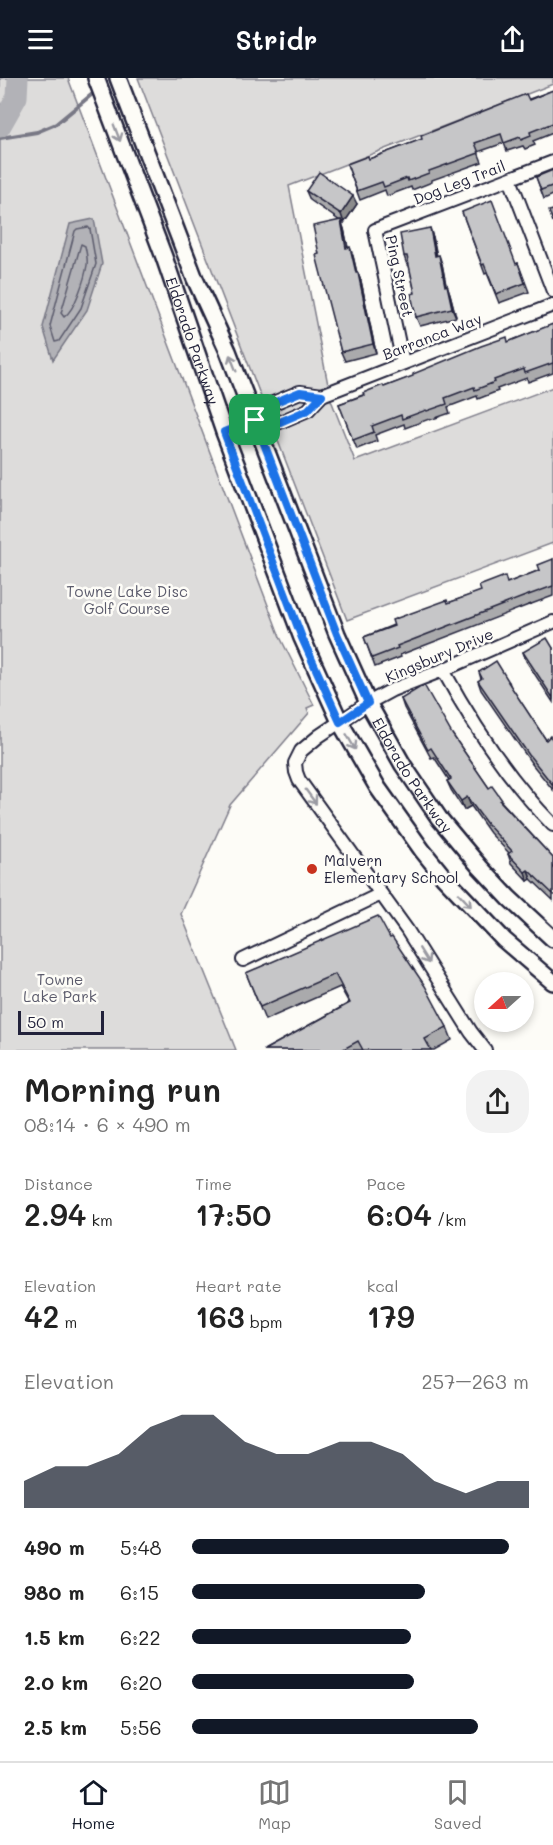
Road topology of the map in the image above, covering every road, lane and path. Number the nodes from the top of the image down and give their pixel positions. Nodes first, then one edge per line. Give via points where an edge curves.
1 (96, 78) edge
2 (118, 78) edge
3 (553, 162) edge
4 (510, 179) junction
5 (375, 230) joint
6 (553, 291) edge
7 (553, 305) edge
8 (403, 363) junction
9 (322, 395) junction
10 (255, 420) junction
11 (224, 432) junction
12 (553, 622) edge
13 (443, 670) junction
14 (368, 703) junction
15 (340, 722) junction
16 (553, 825) edge
17 (381, 894) junction
18 (553, 939) edge
19 (243, 960) dead end
20 (553, 982) edge
21 (485, 1050) edge

1 -> 11 main road, Eldorado Parkway via 164,257
10 -> 2 main road, Eldorado Parkway via 179,240
3 - 4 street, Dog Leg Trail
4 - 5 street, Dog Leg Trail
4 - 6 street
5 - 8 street, Ping Street
7 - 8 street, Barranca Way
8 - 9 street, Barranca Way
9 - 10 street, Barranca Way via 300,392 266,406
9 - 10 street, Barranca Way via 308,410 273,425
10 - 11 street, Barranca Way
10 - 14 main road, Eldorado Parkway via 337,634
11 - 15 main road, Eldorado Parkway via 302,638
12 - 13 street, Kingsbury Drive
13 - 14 street, Kingsbury Drive
13 - 16 street via 495,757
14 - 15 street, Kingsbury Drive
14 - 18 main road, Eldorado Parkway via 402,765 439,818 509,898
15 -> 17 street, Kingsbury Drive via 301,751 295,763 296,772
15 -> 20 main road, Eldorado Parkway via 378,788 443,876 504,940
17 - 19 street
17 -> 21 street, Kingsbury Drive

